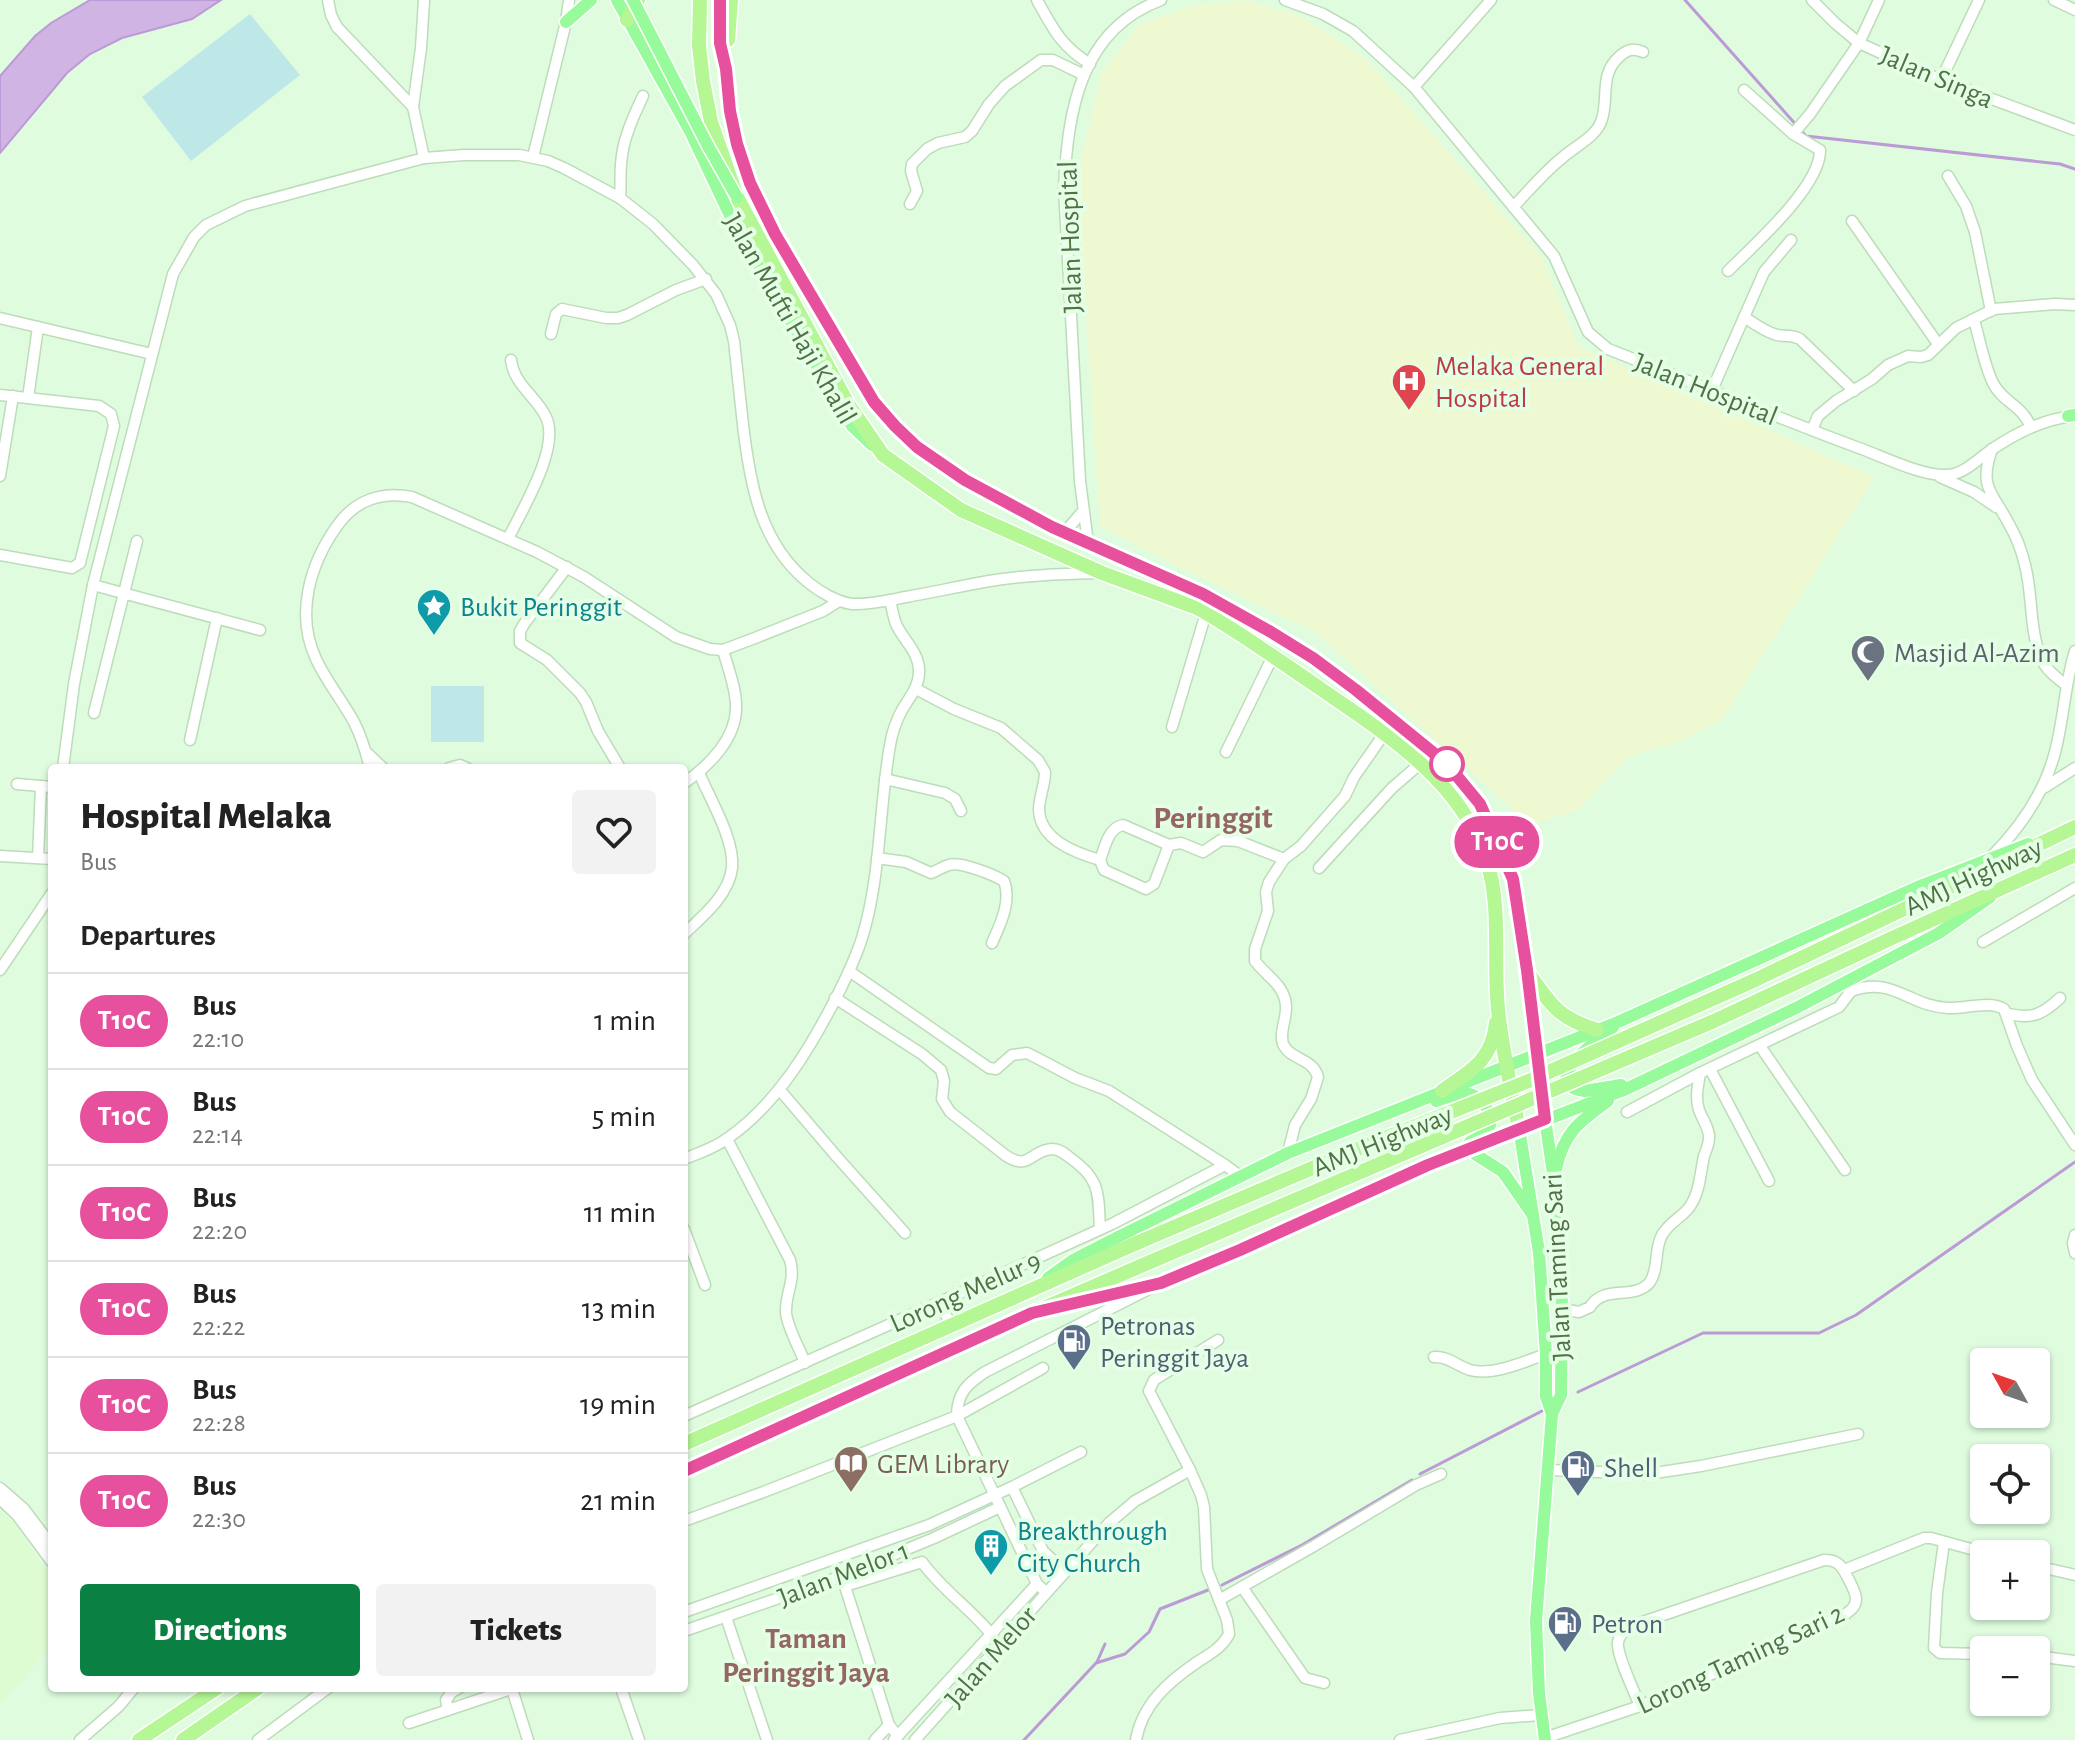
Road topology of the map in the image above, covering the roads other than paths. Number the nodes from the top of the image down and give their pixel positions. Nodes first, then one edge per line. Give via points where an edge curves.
1 (328, 0) edge
2 (424, 0) edge
3 (569, 0) edge
4 (577, 0) edge
5 (591, 0) edge
6 (609, 0) edge
7 (636, 0) edge
8 (703, 0) edge
9 (720, 0) edge
10 (731, 0) edge
11 (1037, 0) edge
12 (1161, 0) edge
13 (1285, 0) edge
14 (1491, 0) edge
15 (1812, 0) edge
16 (1879, 0) edge
17 (1979, 0) edge
18 (2054, 0) edge
19 (1306, 3) edge
20 (622, 9) edge
21 (2075, 10) edge
22 (566, 22) junction
23 (720, 43) junction
24 (1859, 43) junction
25 (1643, 52) dead end
26 (726, 69) junction
27 (1087, 70) junction
28 (1941, 80) junction
29 (1414, 87) junction
30 (1744, 90) dead end
31 (643, 96) dead end
32 (413, 107) junction
33 (2075, 130) edge
34 (1794, 133) junction
35 (533, 157) junction
36 (424, 158) junction
37 (1948, 176) dead end
38 (737, 197) junction
39 (620, 198) junction
40 (910, 204) dead end
41 (1513, 207) junction
42 (1852, 221) dead end
43 (1791, 240) dead end
44 (1728, 271) dead end
45 (706, 279) junction
46 (2075, 305) edge
47 (1991, 311) junction
48 (1744, 317) junction
49 (0, 318) edge
50 (1974, 320) junction
51 (38, 327) junction
52 (551, 334) dead end
53 (1938, 344) junction
54 (152, 354) junction
55 (511, 360) dead end
56 (1712, 390) junction
57 (1854, 391) junction
58 (0, 395) edge
59 (13, 396) junction
60 (28, 398) junction
61 (2073, 415) edge
62 (2031, 427) junction
63 (1812, 430) junction
64 (1992, 449) junction
65 (883, 455) junction
66 (1920, 471) junction
67 (0, 476) edge
68 (1998, 508) junction
69 (1083, 511) junction
70 (1065, 532) junction
71 (508, 539) junction
72 (137, 541) dead end
73 (1088, 543) junction
74 (0, 555) edge
75 (567, 567) junction
76 (1102, 573) junction
77 (93, 585) junction
78 (123, 593) junction
79 (890, 600) junction
80 (839, 601) junction
81 (1206, 613) junction
82 (217, 618) junction
83 (260, 630) dead end
84 (723, 650) junction
85 (2075, 651) edge
86 (1273, 656) junction
87 (2075, 676) edge
88 (2066, 685) junction
89 (916, 689) junction
90 (94, 713) dead end
91 (1172, 727) dead end
92 (1384, 734) junction
93 (190, 740) dead end
94 (366, 752) junction
95 (1226, 752) dead end
96 (1421, 763) junction
97 (64, 764) edge
98 (369, 764) edge
99 (379, 764) edge
100 (618, 764) edge
101 (2075, 768) edge
102 (699, 773) junction
103 (885, 779) junction
104 (688, 780) edge
105 (17, 784) dead end
106 (46, 786) edge
107 (2041, 790) junction
108 (961, 811) dead end
109 (2075, 827) edge
110 (2060, 834) junction
111 (1169, 845) junction
112 (2075, 855) edge
113 (0, 856) edge
114 (1991, 857) junction
115 (38, 858) junction
116 (877, 858) junction
117 (48, 859) edge
118 (1284, 859) junction
119 (1100, 860) junction
120 (1319, 868) dead end
121 (2002, 887) junction
122 (2075, 888) edge
123 (48, 899) edge
124 (688, 930) edge
125 (1983, 942) dead end
126 (992, 943) dead end
127 (0, 970) edge
128 (1527, 970) junction
129 (849, 971) junction
130 (1849, 986) junction
131 (835, 998) junction
132 (2060, 998) dead end
133 (1498, 1008) junction
134 (2008, 1014) junction
135 (1618, 1022) junction
136 (1597, 1030) junction
137 (1760, 1046) junction
138 (1536, 1053) junction
139 (1506, 1065) junction
140 (1705, 1071) junction
141 (1644, 1081) junction
142 (779, 1089) junction
143 (1624, 1090) junction
144 (1442, 1091) junction
145 (1627, 1112) dead end
146 (1379, 1117) junction
147 (1545, 1119) junction
148 (2070, 1127) edge
149 (1519, 1129) junction
150 (727, 1139) junction
151 (2075, 1145) edge
152 (1467, 1149) junction
153 (1288, 1153) junction
154 (688, 1157) edge
155 (1225, 1165) junction
156 (1428, 1165) junction
157 (1845, 1170) dead end
158 (1240, 1176) junction
159 (1554, 1180) junction
160 (1769, 1181) dead end
161 (1535, 1220) junction
162 (1112, 1224) junction
163 (1100, 1229) junction
164 (905, 1233) dead end
165 (2075, 1235) edge
166 (1116, 1238) junction
167 (688, 1240) edge
168 (2075, 1253) edge
169 (1161, 1283) junction
170 (705, 1285) dead end
171 (1035, 1287) junction
172 (940, 1302) junction
173 (1562, 1309) junction
174 (1032, 1313) junction
175 (950, 1324) junction
176 (1218, 1340) dead end
177 (1546, 1354) junction
178 (1434, 1357) dead end
179 (805, 1363) junction
180 (1043, 1368) dead end
181 (688, 1414) edge
182 (1552, 1414) junction
183 (957, 1416) junction
184 (1858, 1434) dead end
185 (688, 1442) edge
186 (1081, 1452) dead end
187 (688, 1469) edge
188 (1190, 1470) junction
189 (1549, 1470) junction
190 (1441, 1474) dead end
191 (1012, 1487) junction
192 (0, 1488) edge
193 (994, 1495) junction
194 (0, 1499) edge
195 (1000, 1507) junction
196 (688, 1520) edge
197 (48, 1541) edge
198 (1944, 1542) junction
199 (1970, 1549) edge
200 (48, 1557) edge
201 (2050, 1569) edge
202 (1844, 1570) junction
203 (1064, 1571) junction
204 (795, 1574) junction
205 (2075, 1575) edge
206 (844, 1581) junction
207 (1242, 1587) junction
208 (1042, 1588) junction
209 (801, 1589) junction
210 (1219, 1600) junction
211 (688, 1611) edge
212 (726, 1617) junction
213 (688, 1630) edge
214 (991, 1634) junction
215 (1970, 1654) edge
216 (2050, 1658) edge
217 (2075, 1661) edge
218 (1324, 1683) dead end
219 (131, 1692) edge
220 (211, 1692) edge
221 (252, 1692) edge
222 (323, 1692) edge
223 (452, 1692) edge
224 (501, 1692) edge
225 (514, 1692) edge
226 (622, 1692) edge
227 (938, 1692) junction
228 (949, 1702) junction
229 (1640, 1706) junction
230 (448, 1710) junction
231 (1541, 1715) junction
232 (409, 1723) dead end
233 (889, 1725) junction
234 (1565, 1736) edge
235 (896, 1738) edge
236 (1545, 1739) edge
237 (80, 1740) edge
238 (139, 1740) edge
239 (183, 1740) edge
240 (258, 1740) edge
241 (528, 1740) edge
242 (639, 1740) edge
243 (767, 1740) edge
244 (875, 1740) edge
245 (915, 1740) edge
246 (1136, 1740) edge
247 (1400, 1740) edge

1 - 32 street via 337,27
2 - 32 street
3 - 22 street
4 - 22 street
5 - 22 main road
6 - 20 main road
7 - 20 highway
7 - 38 main road, bridge
8 - 23 highway
8 - 38 highway, bridge via 703,81
9 - 23 highway
10 - 26 highway
11 - 27 street via 1064,45
12 - 27 street, Jalan Hospital via 1122,21
13 - 19 street, Jalan Hospital
14 - 29 street
15 - 24 street, Jalan Singa
16 - 24 street
17 - 28 street
18 - 21 street
19 - 29 street, Jalan Hospital via 1353,31
20 - 65 main road, Jalan Mufti Haji Khalil via 735,226 824,381 852,426
22 - 35 street
23 - 26 highway
24 - 28 street, Jalan Singa
24 - 34 street
25 - 41 street via 1630,49 1613,64 1602,121
26 - 70 highway, Jalan Mufti Haji Khalil via 730,111 750,183 874,402 917,447 965,480
27 - 40 street via 1041,60 1005,86 965,137 938,143 912,164 917,191
27 - 69 street, Jalan Hospital via 1072,111 1064,187
28 - 33 street, Jalan Singa
29 - 41 street, Jalan Hospital
30 - 34 street
31 - 39 street via 625,140
32 - 36 street
34 - 44 street via 1820,150 1810,181
35 - 36 street via 507,153
35 - 39 street
36 - 54 street via 245,206 206,225 173,274
37 - 47 street via 1975,232
38 - 65 highway via 848,404
39 - 45 street
41 - 56 street, Jalan Hospital via 1554,256 1582,321 1598,342
42 - 53 street
43 - 48 street via 1764,272
45 - 52 street via 618,318 562,309
45 - 80 street via 734,341 748,460 765,527 792,568
46 - 47 street
47 - 50 street
48 - 56 street
48 - 57 street via 1772,334 1800,339
49 - 51 street
50 - 53 street
50 - 62 street via 1993,384
51 - 54 street
51 - 60 street
53 - 57 street via 1928,355 1888,365
54 - 77 street
55 - 71 street via 516,379 547,419 549,435 539,474
56 - 63 street, Jalan Hospital
57 - 63 street via 1818,416
58 - 59 street
59 - 60 street
59 - 67 street
60 - 74 street via 99,406 111,414 114,426 80,563 72,568
61 - 62 street, Jalan Hospital
62 - 64 street, Jalan Hospital
63 - 66 street, Jalan Hospital
64 - 66 street, Jalan Hospital via 1954,474
64 - 68 street via 1987,483
65 - 76 highway, Jalan Mufti Haji Khalil via 961,510
66 - 68 street via 1955,483
68 - 88 street via 2025,566 2042,661
69 - 70 street
69 - 73 street, Jalan Hospital
70 - 73 highway, Jalan Mufti Haji Khalil
71 - 75 street
71 - 94 street via 395,494 360,503 326,541 307,595 308,638
72 - 78 street
73 - 128 highway, Jalan Mufti Haji Khalil via 1203,594 1313,658 1447,764 1480,804 1513,879
75 - 84 street via 676,637
75 - 100 street via 524,624 520,643 547,660 580,693
76 - 79 street via 994,580
76 - 81 highway, Jalan Mufti Haji Khalil
77 - 78 street
77 - 97 street
78 - 82 street
78 - 90 street
79 - 80 street
79 - 89 street via 897,627 919,663
80 - 84 street
81 - 86 highway, Jalan Mufti Haji Khalil
81 - 91 street
82 - 83 street
82 - 93 street
84 - 102 street via 736,710 726,740
85 - 88 street
86 - 92 highway, Jalan Mufti Haji Khalil
86 - 95 street
87 - 88 street
88 - 107 street via 2056,750
89 - 103 street via 892,733
89 - 119 street via 1001,728 1038,760 1045,772 1039,815 1046,830 1067,847
92 - 96 highway, Jalan Mufti Haji Khalil
92 - 118 street via 1345,796
94 - 98 street
94 - 99 street
96 - 120 street
96 - 133 highway, Jalan Mufti Haji Khalil via 1448,791 1486,858 1496,929
101 - 107 street
102 - 104 street
102 - 124 street via 722,822 732,869 719,897
103 - 108 street via 945,793
103 - 116 street
105 - 106 street
106 - 115 street
107 - 114 street via 2030,812
109 - 110 highway, AMJ Highway
110 - 114 main road
110 - 171 highway, AMJ Highway, bridge via 1531,1080
111 - 118 street via 1181,843 1203,852 1221,840 1238,841
111 - 119 street via 1117,826
111 - 119 street via 1154,884 1146,889 1104,870
112 - 121 highway, AMJ Highway
113 - 115 street
114 - 135 main road
115 - 117 street
116 - 126 street via 931,873 960,864 1004,881 1004,912
116 - 129 street via 863,937
118 - 153 street via 1266,892 1268,911 1255,961 1282,990 1285,1048 1314,1067 1318,1077
121 - 130 main road via 1939,933
121 - 174 highway, AMJ Highway, bridge via 1714,1021
122 - 125 street
123 - 127 street
128 - 136 highway via 1553,1007
128 - 138 highway, Jalan Mufti Haji Khalil
129 - 131 street
129 - 155 street via 989,1068 1027,1053 1109,1091
130 - 134 street via 1893,989 1914,1001 1947,1008 1993,1005
130 - 137 street via 1839,1007
130 - 141 main road
131 - 142 street
131 - 163 street via 941,1070 942,1099 950,1112 1013,1161 1058,1150 1086,1170 1098,1193
132 - 134 street via 2031,1017
133 - 139 highway, Jalan Mufti Haji Khalil
133 - 144 highway via 1486,1056
134 - 148 street via 2032,1080
135 - 136 main road
135 - 141 main road via 1571,1065 1566,1081 1585,1091
136 - 138 main road
137 - 140 street
137 - 157 street
138 - 139 main road
138 - 147 highway, Jalan Mufti Haji Khalil
139 - 144 main road
139 - 149 highway, Jalan Mufti Haji Khalil
140 - 145 street
140 - 160 street
140 - 173 street via 1697,1099 1710,1136 1699,1183 1691,1204 1662,1234 1650,1282 1636,1291 1599,1297 1579,1312
141 - 143 main road
142 - 150 street
142 - 164 street
143 - 147 main road
143 - 159 main road via 1572,1131 1562,1144
144 - 146 main road
146 - 153 main road
146 - 156 main road via 1459,1095 1477,1098 1490,1115 1490,1125
147 - 149 main road
147 - 159 main road, Jalan Taming Sari
148 - 151 street
149 - 152 main road
149 - 161 main road, Jalan Taming Sari
150 - 154 street
150 - 179 street via 790,1260 786,1313
152 - 156 main road
152 - 161 main road via 1503,1172
153 - 158 main road
155 - 158 street
155 - 162 street, Lorong Melur 9
156 - 169 main road
158 - 166 main road
159 - 173 main road, Jalan Taming Sari
161 - 177 main road, Jalan Taming Sari
162 - 163 street, Lorong Melur 9
162 - 166 street
163 - 172 street, Lorong Melur 9
165 - 168 street
166 - 171 main road
167 - 170 street
169 - 174 main road
169 - 183 street via 985,1372 963,1391
171 - 175 highway, AMJ Highway
172 - 175 street
172 - 179 street, Lorong Melur 9
173 - 182 main road, Jalan Taming Sari via 1561,1395
174 - 187 highway, AMJ Highway
175 - 185 highway, AMJ Highway
176 - 188 street via 1154,1380 1149,1391
177 - 178 street via 1478,1372
177 - 182 main road, Jalan Taming Sari via 1546,1396
179 - 181 street, Lorong Melur 9
180 - 183 street
182 - 189 main road, Jalan Taming Sari
183 - 193 street
183 - 196 street
184 - 189 street via 1648,1474
186 - 191 street
188 - 203 street, Jalan Melor via 1121,1512
188 - 210 street via 1204,1507 1207,1569
189 - 231 main road, Jalan Taming Sari via 1536,1621
190 - 207 street
191 - 193 street
191 - 203 street via 1043,1551
192 - 197 street
193 - 195 street
193 - 204 street
194 - 200 street
195 - 206 street, Jalan Melor 1
195 - 208 street
198 - 199 street
198 - 202 street via 1924,1538
198 - 215 street via 1934,1648 1940,1653
201 - 205 street
202 - 229 street, Lorong Taming Sari 2 via 1856,1600 1844,1615
202 - 229 street via 1824,1560 1631,1626 1618,1642 1619,1652
203 - 208 street, Jalan Melor
204 - 209 street
204 - 211 street
206 - 209 street, Jalan Melor 1
206 - 214 street via 922,1562
206 - 233 street
207 - 210 street
207 - 218 street via 1305,1678
208 - 214 street, Jalan Melor
208 - 228 street, Jalan Melor
209 - 212 street, Jalan Melor 1
210 - 246 street via 1229,1627 1225,1642 1159,1694 1138,1726
212 - 213 street, Jalan Melor 1
212 - 243 street
214 - 227 street, Jalan Melor
216 - 217 street
219 - 237 street
220 - 238 highway
221 - 239 highway
222 - 240 street
223 - 230 street via 446,1700
224 - 230 street
225 - 241 street
226 - 242 street
227 - 228 street
227 - 235 street, Jalan Melor
228 - 245 street, Jalan Melor
229 - 234 street, Lorong Taming Sari 2
230 - 232 street
231 - 236 main road, Jalan Taming Sari
231 - 247 street via 1500,1718
233 - 235 street
233 - 244 street
234 - 236 street, Lorong Taming Sari 2

